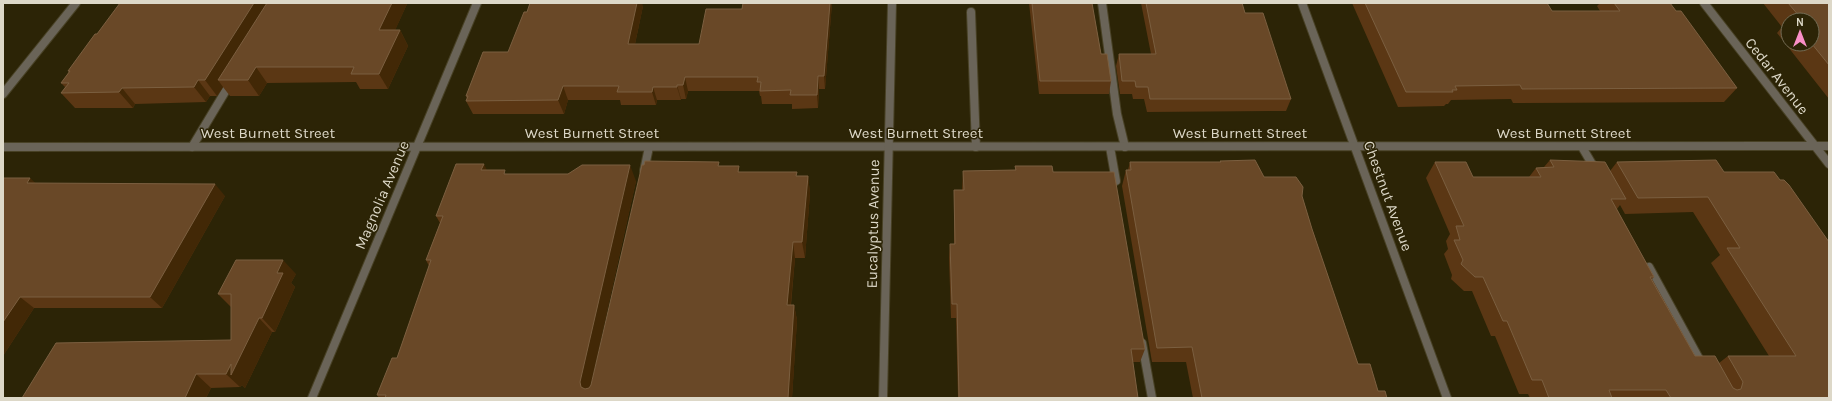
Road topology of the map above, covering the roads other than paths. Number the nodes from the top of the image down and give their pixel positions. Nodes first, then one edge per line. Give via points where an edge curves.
1 (76, 3) edge
2 (477, 3) edge
3 (892, 3) edge
4 (1102, 3) edge
5 (1302, 3) edge
6 (1704, 3) edge
7 (971, 12) dead end
8 (236, 75) edge
9 (3, 94) edge
10 (1815, 146) junction
11 (1829, 146) edge
12 (3, 147) edge
13 (192, 147) junction
14 (417, 147) junction
15 (649, 147) junction
16 (889, 147) junction
17 (976, 147) junction
18 (1110, 147) junction
19 (1125, 147) junction
20 (1355, 147) junction
21 (1582, 147) junction
22 (1829, 164) edge
23 (1598, 174) edge
24 (642, 177) edge
25 (1118, 194) edge
26 (1644, 258) edge
27 (1141, 335) edge
28 (1709, 377) edge
29 (312, 398) edge
30 (883, 398) edge
31 (1152, 398) edge
32 (1447, 398) edge

1 - 9 street
2 - 14 street, Magnolia Avenue
3 - 16 street, Eucalyptus Avenue
4 - 19 street via 1117,114
5 - 20 street, Chestnut Avenue
6 - 10 street, Cedar Avenue
7 - 17 street
8 - 13 street
10 - 11 street, West Burnett Street
10 - 21 street, West Burnett Street
10 - 22 street, Cedar Avenue
12 - 13 street, West Burnett Street
13 - 14 street, West Burnett Street
14 - 15 street, West Burnett Street
14 - 29 street, Magnolia Avenue
15 - 16 street, West Burnett Street
15 - 24 street
16 - 17 street, West Burnett Street
16 - 30 street, Eucalyptus Avenue
17 - 18 street, West Burnett Street
18 - 19 street, West Burnett Street
18 - 25 street
19 - 20 street, West Burnett Street
20 - 21 street, West Burnett Street
20 - 32 street, Chestnut Avenue
21 - 23 street
26 - 28 street
27 - 31 street

